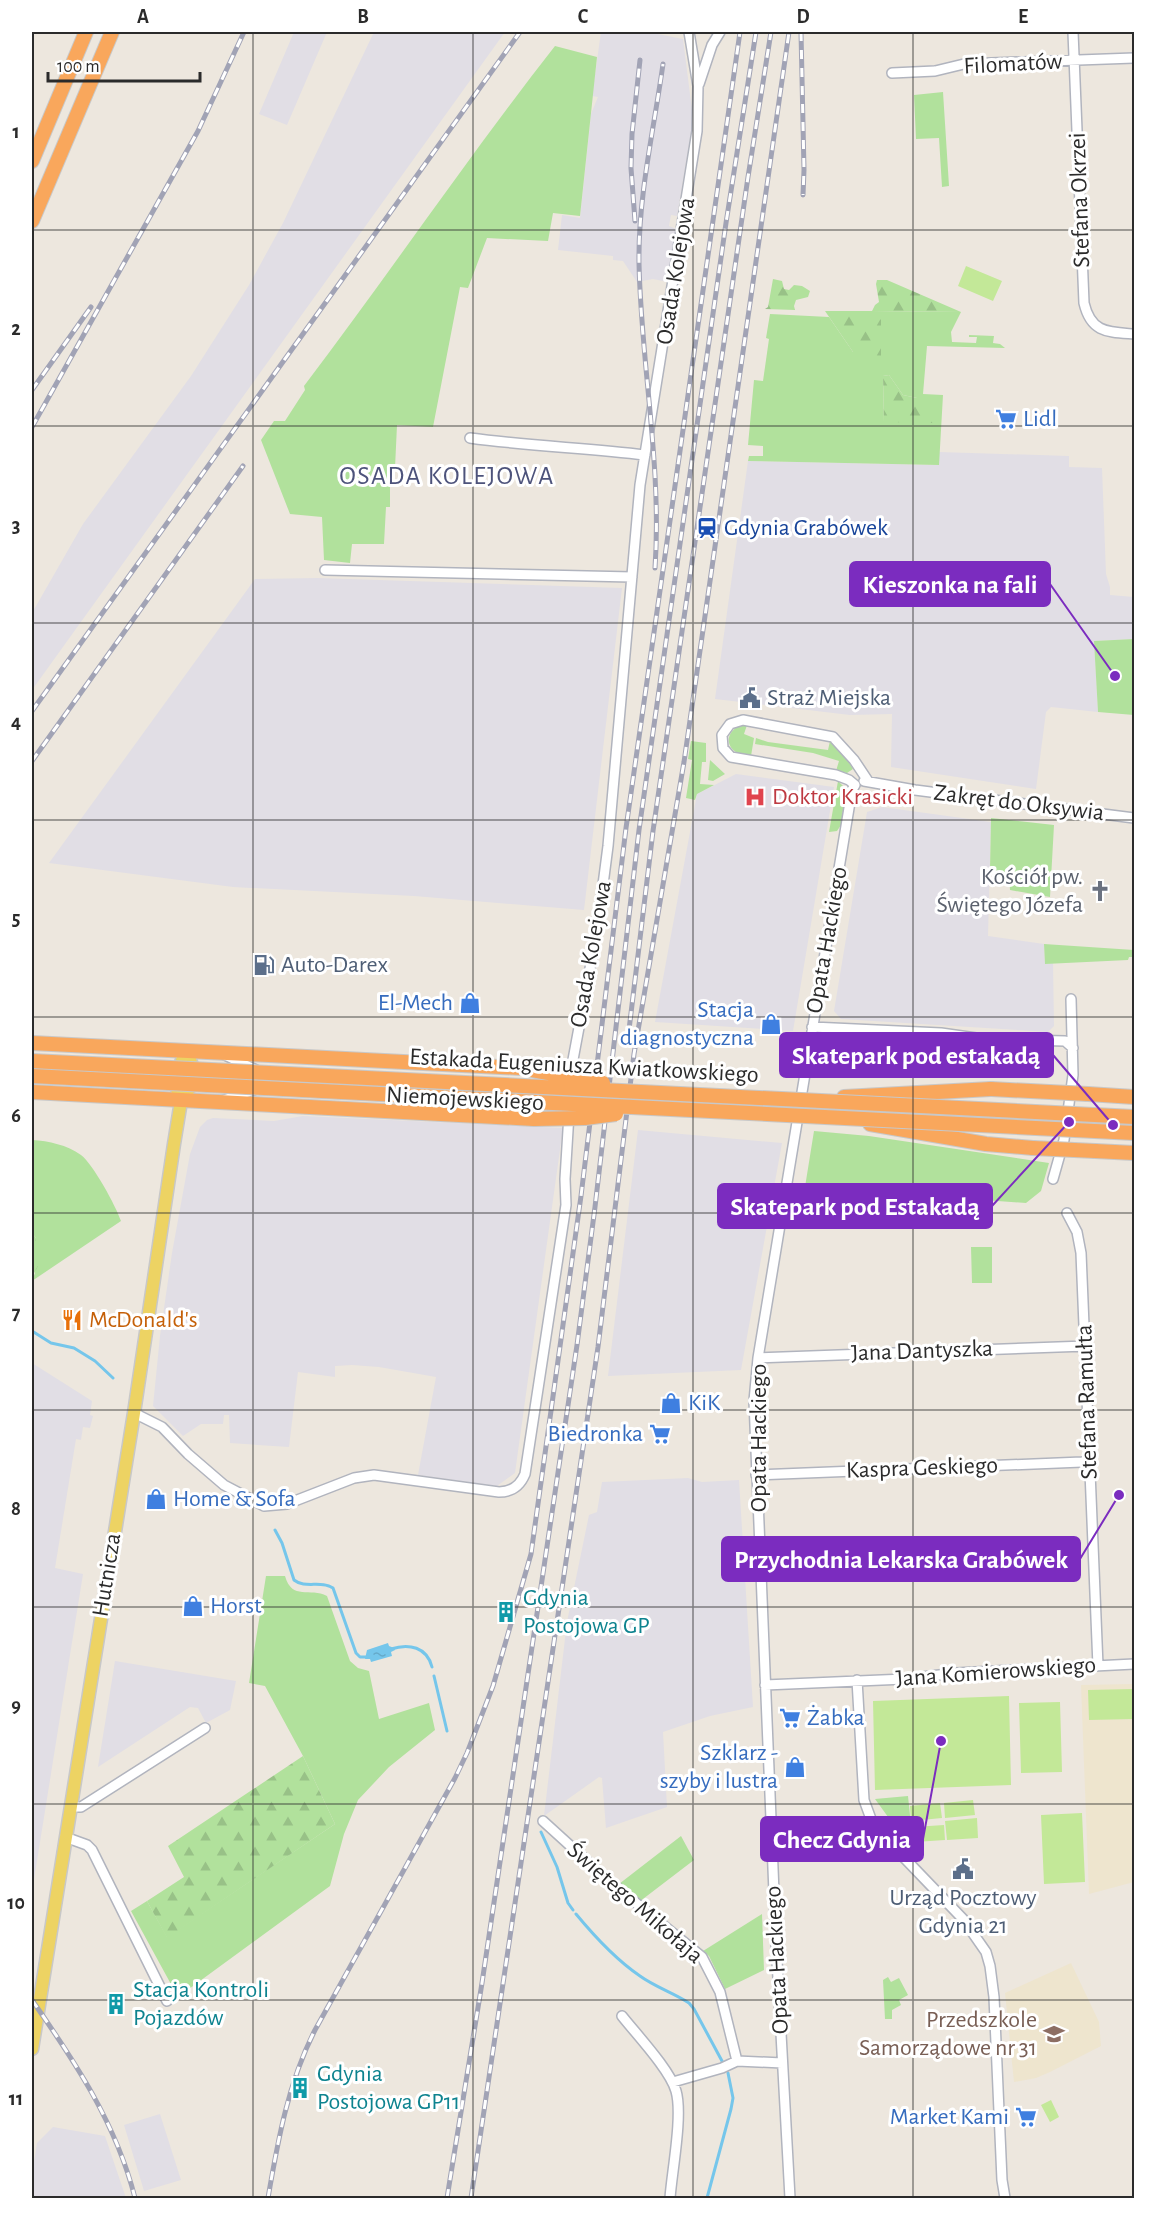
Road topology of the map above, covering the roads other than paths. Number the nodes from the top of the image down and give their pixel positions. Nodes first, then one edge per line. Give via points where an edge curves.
1 (86, 32) edge
2 (112, 32) edge
3 (688, 32) edge
4 (720, 32) edge
5 (1073, 32) edge
6 (1134, 58) edge
7 (1074, 61) junction
8 (892, 73) dead end
9 (698, 86) junction
10 (32, 161) edge
11 (32, 221) edge
12 (1134, 334) edge
13 (470, 438) dead end
14 (645, 455) junction
15 (325, 570) dead end
16 (632, 577) junction
17 (868, 781) junction
18 (855, 785) junction
19 (1134, 818) edge
20 (1071, 999) dead end
21 (812, 1027) junction
22 (32, 1043) edge
23 (1073, 1048) junction
24 (186, 1052) junction
25 (220, 1053) junction
26 (32, 1060) edge
27 (32, 1076) edge
28 (32, 1092) edge
29 (658, 1093) junction
30 (570, 1096) junction
31 (1134, 1097) edge
32 (806, 1100) junction
33 (181, 1101) junction
34 (217, 1102) junction
35 (669, 1110) junction
36 (808, 1116) junction
37 (1134, 1117) edge
38 (1134, 1133) edge
39 (1134, 1153) edge
40 (1053, 1179) dead end
41 (1067, 1213) dead end
42 (1086, 1346) junction
43 (758, 1358) junction
44 (134, 1413) junction
45 (1089, 1460) junction
46 (756, 1475) junction
47 (1134, 1664) edge
48 (1098, 1666) junction
49 (857, 1680) junction
50 (765, 1685) junction
51 (205, 1728) dead end
52 (70, 1807) junction
53 (543, 1821) dead end
54 (65, 1837) junction
55 (166, 2001) dead end
56 (622, 2016) dead end
57 (32, 2049) edge
58 (737, 2061) junction
59 (782, 2063) junction
60 (673, 2082) junction
61 (670, 2199) edge
62 (790, 2199) edge
63 (1005, 2199) edge

1 - 10 highway
2 - 11 highway
3 - 9 street, Osada Kolejowa
4 - 9 street, Osada Kolejowa
5 - 7 street, Stefana Okrzei
6 - 7 street, Filomatów
7 - 8 street, Filomatów via 964,64 935,71
7 - 12 street, Stefana Okrzei via 1084,303 1091,321 1099,328
9 - 14 street, Osada Kolejowa via 698,131
13 - 14 street
14 - 16 street, Osada Kolejowa
15 - 16 street
16 - 30 street, Osada Kolejowa via 608,846
17 - 18 street, Zakręt do Oksywia
17 - 18 street via 833,737 743,720 730,724 722,735 723,748 731,757 836,776
17 - 19 street, Zakręt do Oksywia
18 - 21 street, Opata Hackiego
20 - 23 street
21 - 23 street via 941,1033 983,1040 1065,1041
21 - 43 street, Opata Hackiego
22 - 24 highway
23 - 40 street via 1069,1110
24 - 25 highway
24 - 33 main road, Hutnicza via 193,1076
25 - 29 highway, bridge via 521,1068
25 - 30 street, Niemojewskiego via 262,1072 500,1085 550,1081
26 - 29 highway, Estakada Eugeniusza Kwiatkowskiego, bridge
27 - 35 highway, Estakada Eugeniusza Kwiatkowskiego, bridge
28 - 33 highway
29 - 32 highway, Estakada Eugeniusza Kwiatkowskiego, bridge
30 - 34 street, Niemojewskiego via 548,1108 499,1101 261,1088
30 - 44 street, Osada Kolejowa via 566,1205 527,1467 516,1487 499,1492 374,1475 354,1478 287,1504 264,1506 224,1485 162,1427
31 - 32 highway, bridge via 991,1089
32 - 37 highway, Estakada Eugeniusza Kwiatkowskiego, bridge
33 - 34 highway
33 - 44 main road, Hutnicza
34 - 35 highway, bridge via 534,1119
35 - 36 highway, Estakada Eugeniusza Kwiatkowskiego, bridge
36 - 38 highway, Estakada Eugeniusza Kwiatkowskiego, bridge
36 - 39 highway, bridge via 986,1144
41 - 42 street, Stefana Ramułta via 1081,1252
42 - 43 street, Jana Dantyszka
42 - 45 street, Stefana Ramułta
43 - 46 street, Opata Hackiego via 754,1401
44 - 52 main road, Hutnicza
45 - 46 street, Kaspra Geskiego
45 - 48 street, Stefana Ramułta
46 - 50 street, Opata Hackiego
47 - 48 street, Jana Komierowskiego
48 - 49 street, Jana Komierowskiego
49 - 50 street, Jana Komierowskiego
49 - 63 street via 866,1809 882,1834 970,1926 990,1966
50 - 59 street, Opata Hackiego
51 - 52 street via 81,1807
52 - 54 main road, Hutnicza
53 - 58 street, Świętego Mikołaja via 702,1957 720,1992
54 - 55 street via 92,1850
54 - 57 main road, Hutnicza
56 - 60 street
58 - 59 street
58 - 60 street
59 - 62 street
60 - 61 street via 678,2103

